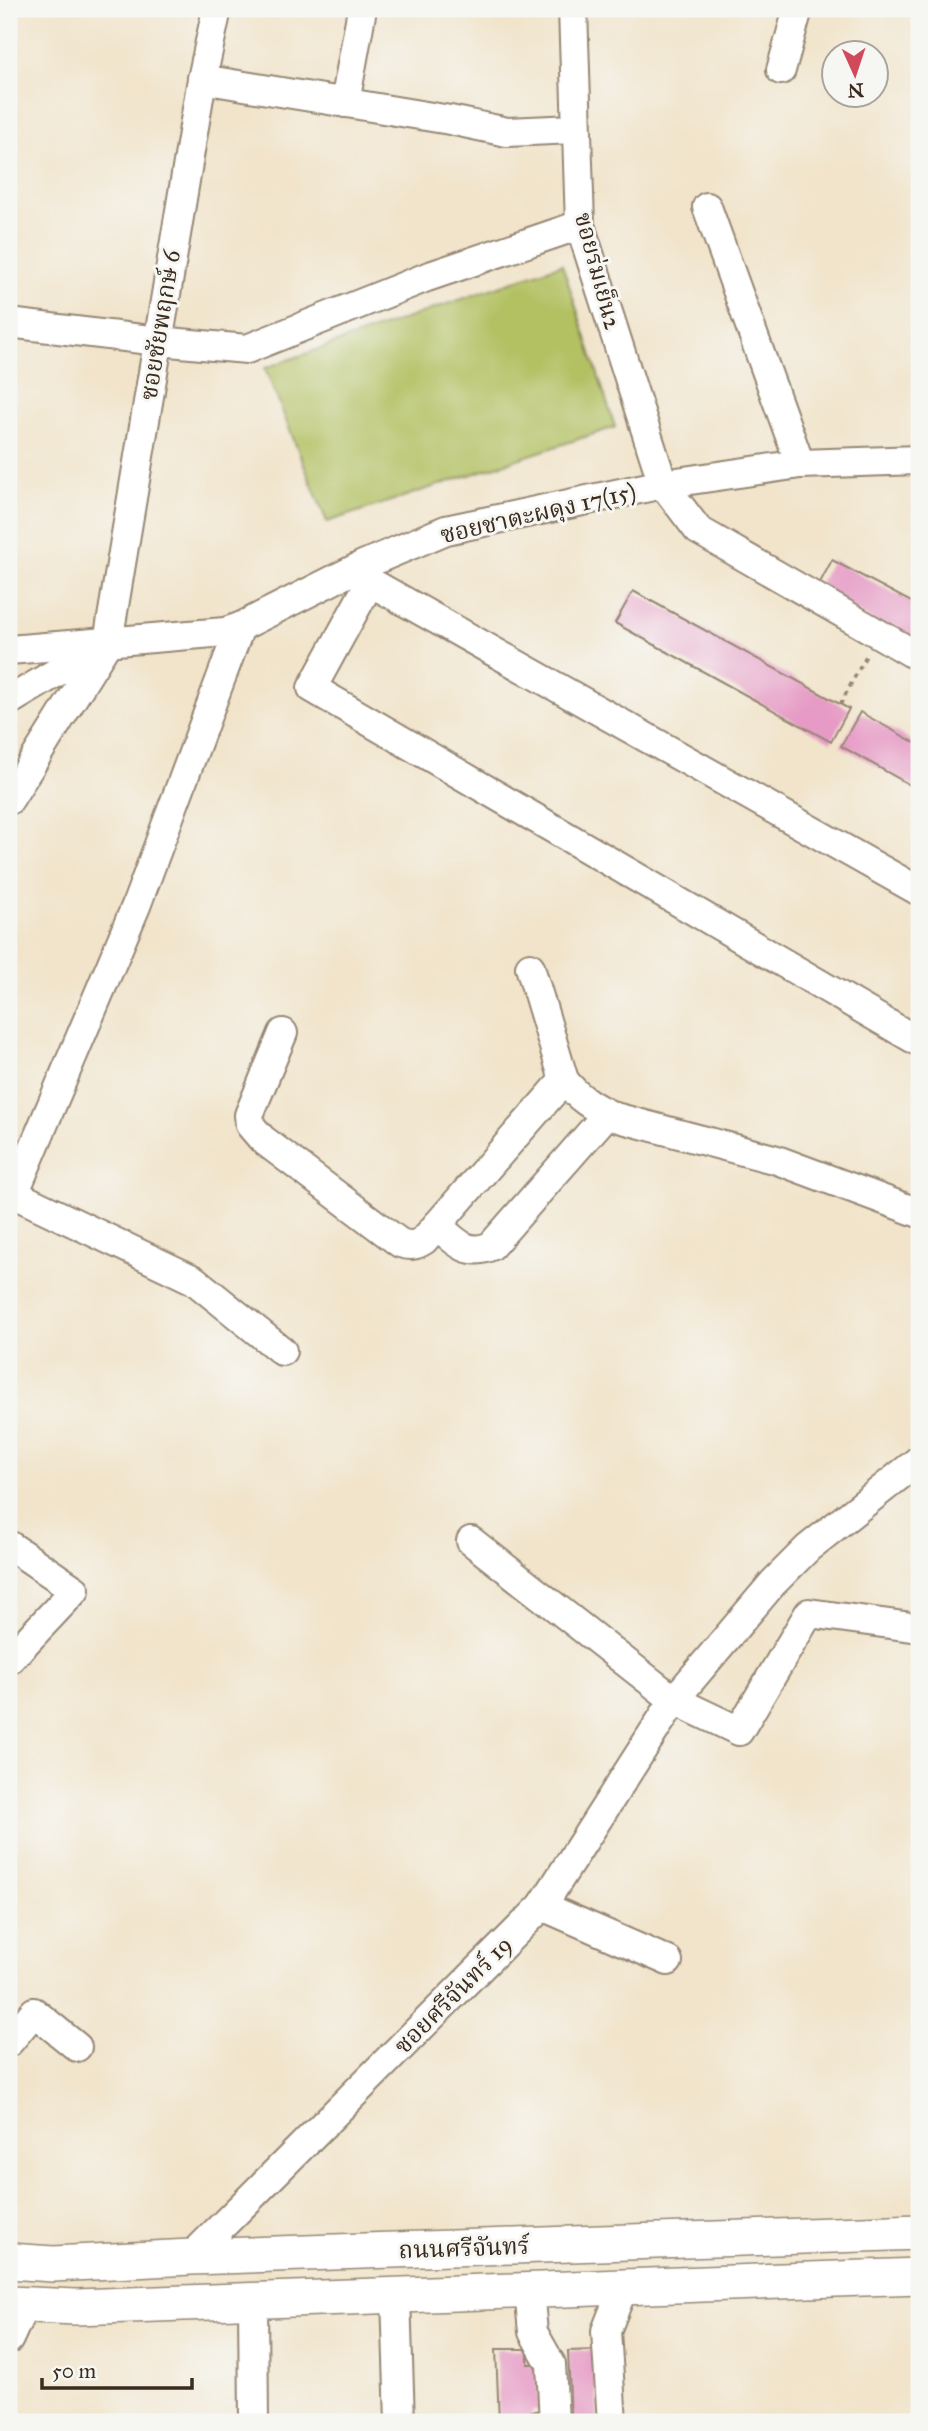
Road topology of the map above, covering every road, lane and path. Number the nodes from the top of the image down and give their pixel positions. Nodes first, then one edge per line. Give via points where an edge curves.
1 (217, 9) edge
2 (362, 9) edge
3 (573, 9) edge
4 (798, 9) edge
5 (781, 70) dead end
6 (202, 79) junction
7 (345, 103) junction
8 (575, 129) junction
9 (707, 208) dead end
10 (580, 225) junction
11 (9, 323) edge
12 (158, 341) junction
13 (919, 460) edge
14 (800, 464) junction
15 (663, 484) junction
16 (367, 574) junction
17 (240, 627) junction
18 (878, 633) junction
19 (108, 642) junction
20 (9, 650) edge
21 (919, 657) edge
22 (9, 701) edge
23 (840, 705) dead end
24 (9, 798) edge
25 (919, 891) edge
26 (530, 967) dead end
27 (283, 1033) dead end
28 (919, 1042) edge
29 (564, 1080) junction
30 (607, 1114) junction
31 (919, 1213) edge
32 (438, 1225) junction
33 (282, 1350) dead end
34 (919, 1460) edge
35 (471, 1541) dead end
36 (9, 1545) edge
37 (919, 1628) edge
38 (9, 1660) edge
39 (674, 1700) junction
40 (542, 1906) junction
41 (668, 1961) dead end
42 (9, 2042) edge
43 (77, 2047) dead end
44 (919, 2232) edge
45 (191, 2257) junction
46 (24, 2262) edge
47 (919, 2276) edge
48 (623, 2287) junction
49 (530, 2290) junction
50 (396, 2296) junction
51 (253, 2301) junction
52 (17, 2304) edge
53 (9, 2339) edge
54 (254, 2422) edge
55 (400, 2422) edge
56 (554, 2422) edge
57 (611, 2422) edge

1 - 6 street, ซอยชัยพฤกษ์ 6
2 - 7 street
3 - 8 street, ขอยร่มเย็น2
4 - 5 street
6 - 7 street
6 - 12 street, ซอยชัยพฤกษ์ 6
7 - 8 street via 506,132
8 - 10 street, ขอยร่มเย็น2
9 - 14 street
10 - 12 street via 427,277 247,349
10 - 15 street, ขอยร่มเย็น2
11 - 12 street
12 - 19 street, ซอยชัยพฤกษ์ 6
13 - 14 street, ซอยชาตะผดุง 17(15)
14 - 15 street, ซอยชาตะผดุง 17(15)
15 - 16 street, ซอยชาตะผดุง 17(15) via 446,530
15 - 18 street, ขอยร่มเย็น2 via 698,530
16 - 17 street, ซอยชาตะผดุง 17(15)
16 - 25 street
16 - 28 street via 312,688
17 - 19 street, ซอยชาตะผดุง 17(15)
17 - 33 street via 136,906 15,1194 194,1280
18 - 21 street, ขอยร่มเย็น2
18 - 23 path
19 - 20 street, ซอยชาตะผดุง 17(15)
19 - 22 street
19 - 24 street
26 - 29 street
27 - 32 street via 249,1115 255,1133 400,1243 418,1245
29 - 30 street via 575,1094
29 - 32 street
30 - 31 street via 777,1160
30 - 32 street via 491,1246 471,1250
34 - 39 street, ซอยศรีจันทร์ 19 via 801,1554
35 - 39 street
36 - 38 street via 75,1590
37 - 39 street via 809,1613 739,1731
39 - 40 street, ซอยศรีจันทร์ 19
40 - 41 street
40 - 45 street, ซอยศรีจันทร์ 19
42 - 43 street via 34,2012
44 - 45 main road, ถนนศรีจันทร์
45 - 46 main road, ถนนศรีจันทร์
46 - 52 main road
47 - 48 main road, ถนนศรีจันทร์
48 - 49 main road, ถนนศรีจันทร์
48 - 57 street via 606,2331
49 - 50 main road, ถนนศรีจันทร์
49 - 56 street via 533,2332 551,2364
50 - 51 main road, ถนนศรีจันทร์
50 - 55 street
51 - 52 main road, ถนนศรีจันทร์ via 76,2308
51 - 54 street
52 - 53 street

